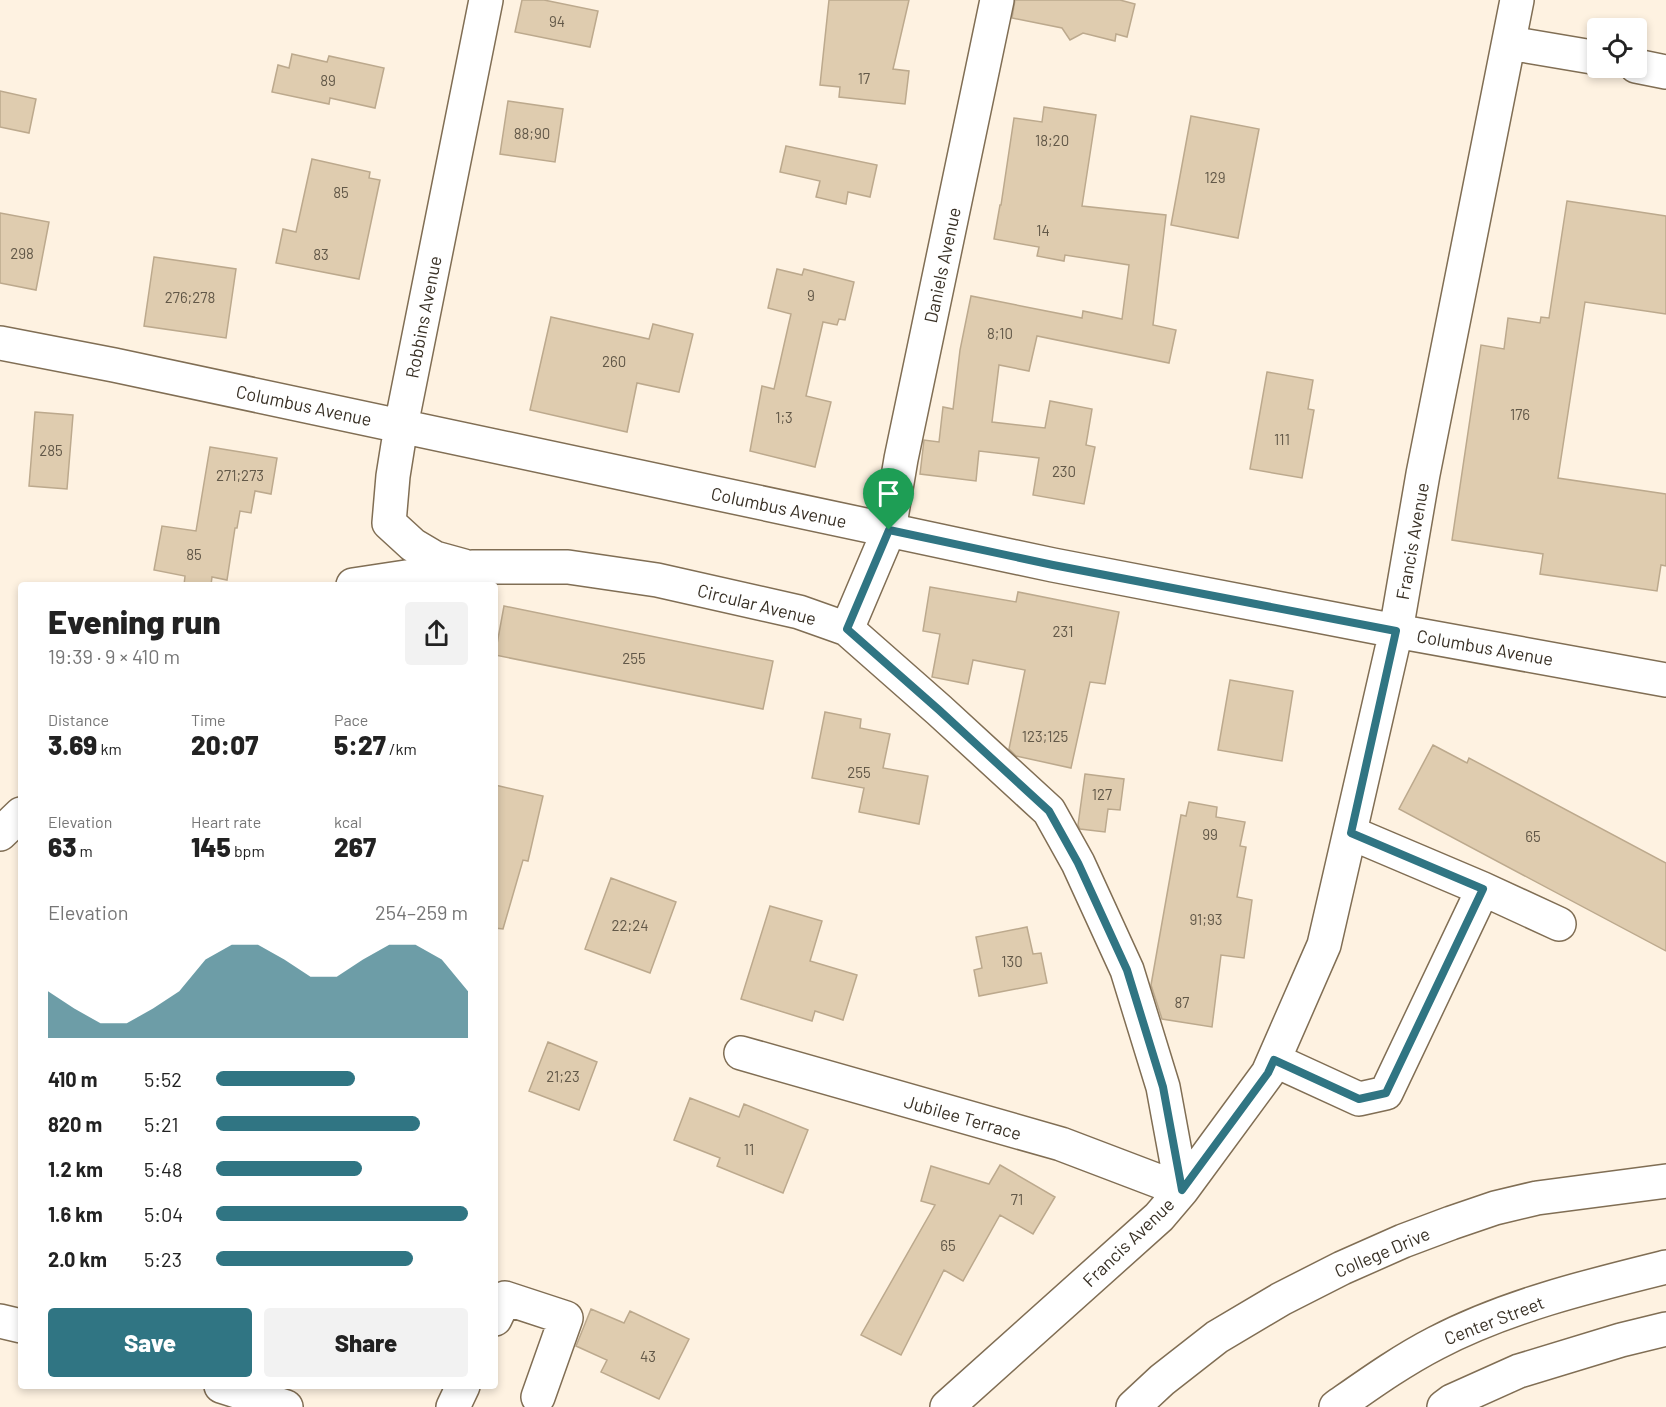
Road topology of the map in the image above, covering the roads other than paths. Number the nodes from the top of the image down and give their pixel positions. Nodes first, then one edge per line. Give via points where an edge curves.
1 (486, 0) edge
2 (997, 0) edge
3 (1517, 0) edge
4 (1509, 42) junction
5 (1587, 56) edge
6 (1647, 68) edge
7 (1666, 72) edge
8 (0, 343) edge
9 (401, 426) junction
10 (889, 530) junction
11 (470, 576) edge
12 (392, 582) edge
13 (847, 629) junction
14 (1396, 631) junction
15 (1666, 680) edge
16 (18, 817) edge
17 (1351, 833) junction
18 (0, 834) edge
19 (1483, 889) junction
20 (1559, 924) dead end
21 (741, 1053) dead end
22 (1274, 1060) junction
23 (1666, 1181) edge
24 (1182, 1190) junction
25 (1666, 1268) edge
26 (498, 1313) edge
27 (0, 1321) edge
28 (18, 1325) edge
29 (1666, 1329) edge
30 (230, 1389) edge
31 (462, 1389) edge
32 (538, 1397) dead end
33 (267, 1400) edge
34 (453, 1407) edge
35 (947, 1407) edge
36 (1133, 1407) edge
37 (1336, 1407) edge
38 (1444, 1407) edge

1 - 9 street, Robbins Avenue
2 - 10 street, Daniels Avenue
3 - 4 street, Francis Avenue
4 - 5 street
4 - 14 street, Francis Avenue via 1423,474
6 - 7 street
8 - 9 street, Columbus Avenue
9 - 10 street, Columbus Avenue
9 - 11 street, Robbins Avenue via 389,523 413,545
10 - 13 street, Daniels Avenue
10 - 14 street, Columbus Avenue
11 - 12 street, Circular Avenue
11 - 13 street, Circular Avenue via 568,567 657,580 799,612
13 - 24 street, Circular Avenue via 1049,811 1078,863 1127,970 1163,1087
14 - 15 street, Columbus Avenue
14 - 17 street, Francis Avenue
16 - 18 street
17 - 19 street
17 - 22 street, Francis Avenue via 1324,945
19 - 20 street
19 - 22 street via 1386,1093 1359,1099
21 - 24 street, Jubilee Terrace via 1061,1144
22 - 24 street, Francis Avenue
23 - 36 street, College Drive via 1526,1201 1473,1215 1403,1241 1281,1299 1217,1337
24 - 35 street, Francis Avenue via 1159,1217
25 - 37 street, Center Street via 1602,1283 1492,1318 1437,1342
26 - 32 street via 505,1298 566,1318
27 - 28 street
29 - 38 street via 1519,1371
30 - 33 street
31 - 34 street

